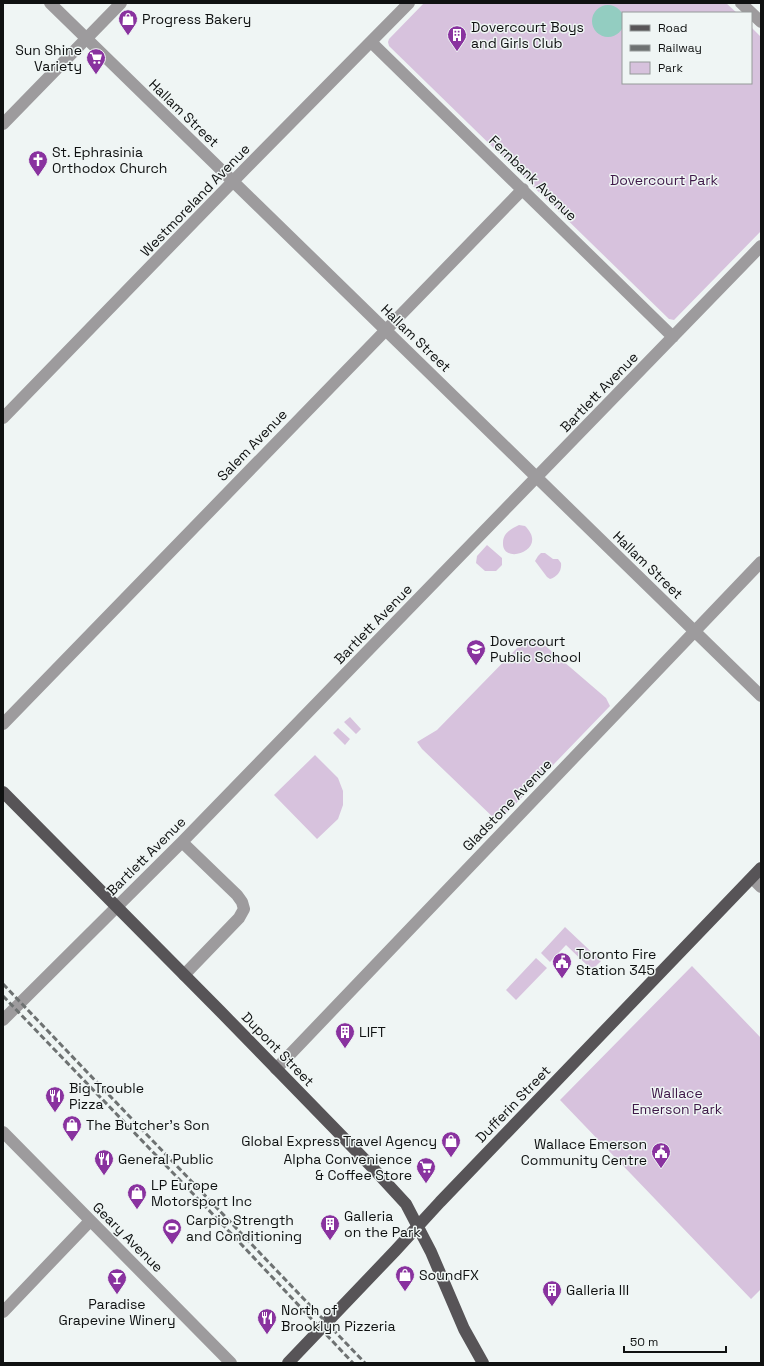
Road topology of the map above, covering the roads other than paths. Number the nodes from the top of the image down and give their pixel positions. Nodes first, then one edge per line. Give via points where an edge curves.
1 (50, 3) edge
2 (121, 3) edge
3 (409, 3) edge
4 (741, 3) edge
5 (750, 12) edge
6 (752, 13) edge
7 (761, 22) edge
8 (86, 39) junction
9 (371, 42) junction
10 (3, 124) edge
11 (233, 182) junction
12 (523, 189) junction
13 (761, 246) edge
14 (386, 330) junction
15 (673, 336) junction
16 (3, 418) edge
17 (537, 477) junction
18 (761, 562) edge
19 (694, 632) junction
20 (761, 696) edge
21 (3, 724) edge
22 (3, 792) edge
23 (182, 842) junction
24 (761, 868) edge
25 (752, 878) junction
26 (761, 887) edge
27 (117, 907) junction
28 (184, 974) junction
29 (3, 1020) edge
30 (276, 1069) junction
31 (3, 1132) edge
32 (90, 1221) junction
33 (419, 1226) junction
34 (3, 1312) edge
35 (231, 1363) edge
36 (288, 1363) edge
37 (483, 1363) edge

1 - 8 street, Hallam Street
2 - 8 street
3 - 9 street, Westmoreland Avenue
4 - 5 street
6 - 7 street
8 - 10 street
8 - 11 street, Hallam Street
9 - 11 street, Westmoreland Avenue
9 - 12 street, Fernbank Avenue
11 - 14 street, Hallam Street
11 - 16 street, Westmoreland Avenue
12 - 14 street, Salem Avenue
12 - 15 street, Fernbank Avenue
13 - 15 street, Bartlett Avenue
14 - 17 street, Hallam Street
14 - 21 street, Salem Avenue
15 - 17 street, Bartlett Avenue
17 - 19 street, Hallam Street
17 - 23 street, Bartlett Avenue
18 - 19 street, Gladstone Avenue
19 - 20 street, Hallam Street
19 - 30 street, Gladstone Avenue
22 - 27 main road, Dupont Street
23 - 27 street, Bartlett Avenue
23 - 28 street via 237,895 244,909 239,918
24 - 25 main road, Dufferin Street
25 - 26 street
25 - 33 main road, Dufferin Street
27 - 28 main road, Dupont Street
27 - 29 street, Bartlett Avenue
28 - 30 main road, Dupont Street
30 - 33 main road, Dupont Street via 392,1188 406,1204
31 - 32 street, Geary Avenue
32 - 34 street
32 - 35 street, Geary Avenue
33 - 36 main road, Dufferin Street
33 - 37 main road, Dupont Street via 464,1330

